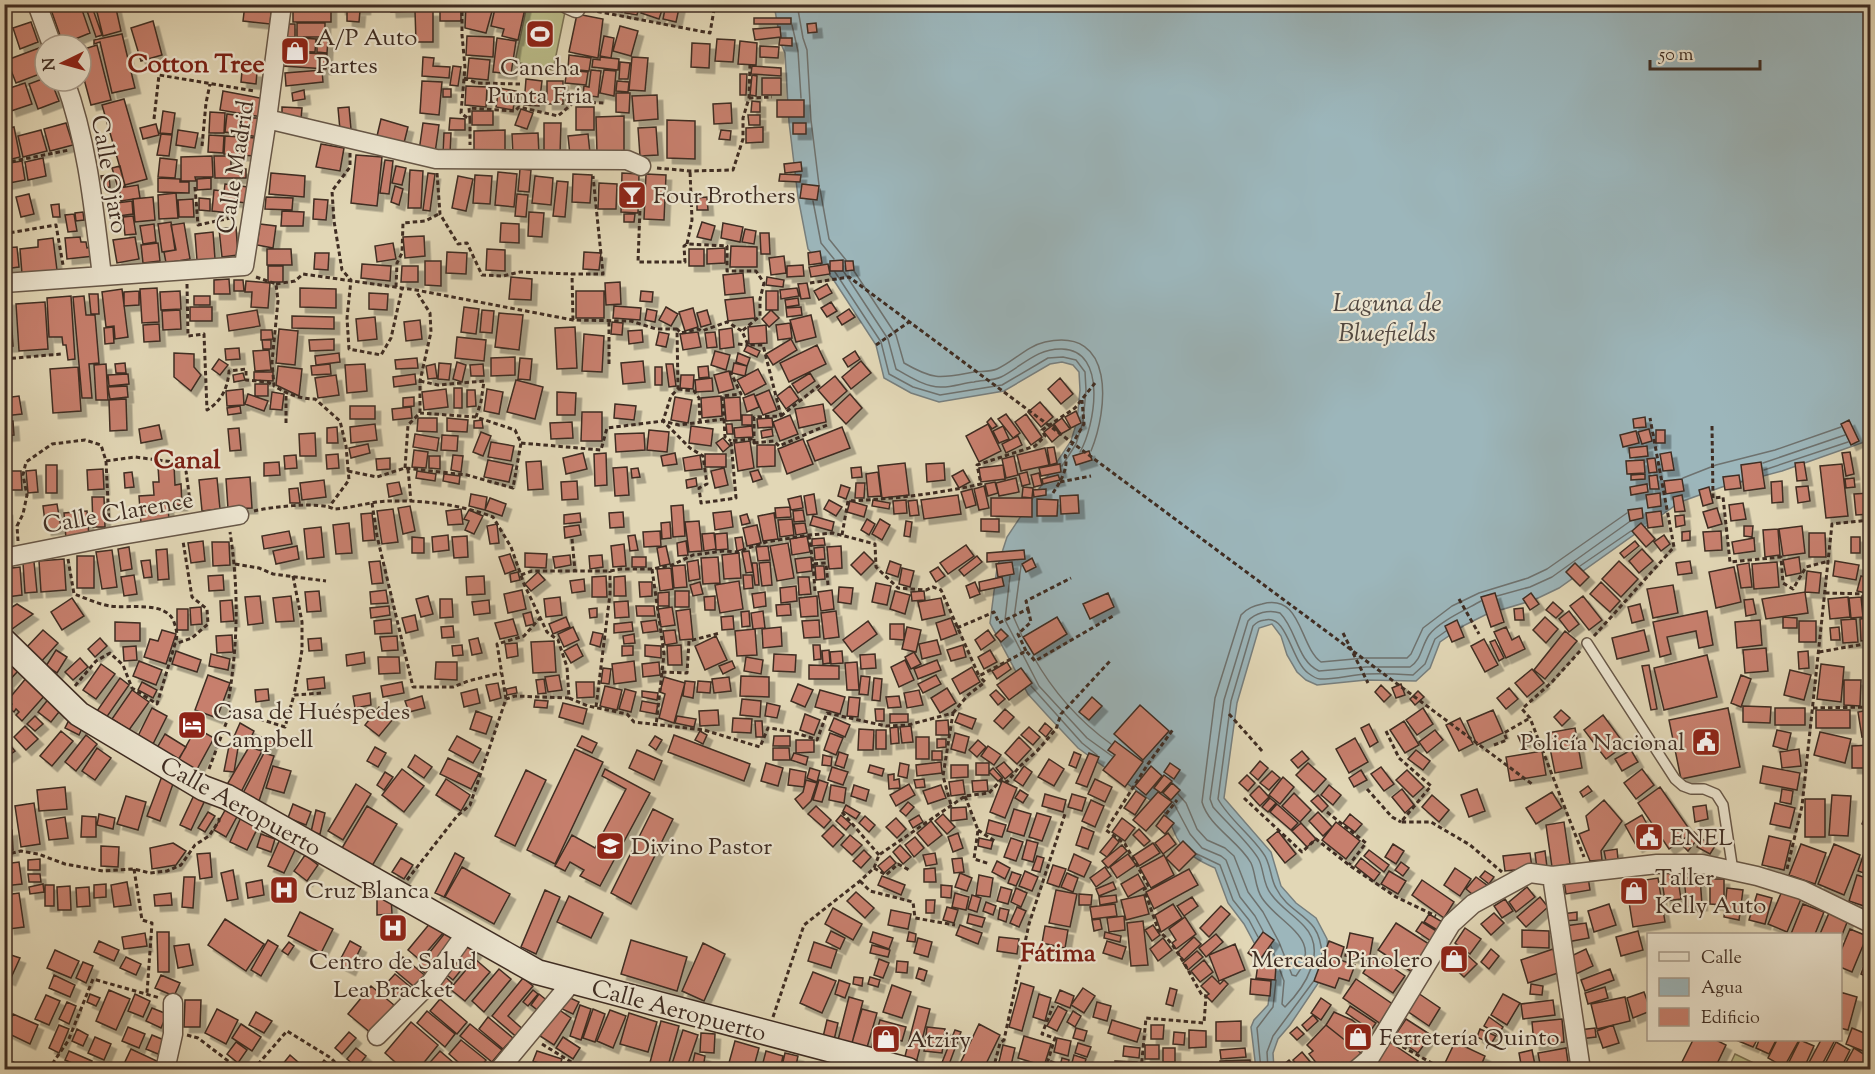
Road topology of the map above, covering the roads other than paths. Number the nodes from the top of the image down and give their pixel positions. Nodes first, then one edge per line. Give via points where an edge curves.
1 (38, 4) edge
2 (282, 4) edge
3 (48, 33) edge
4 (69, 93) edge
5 (267, 119) junction
6 (641, 166) road end
7 (102, 276) junction
8 (4, 283) edge
9 (233, 516) road end
10 (12, 556) edge
11 (4, 641) edge
12 (1587, 644) road end
13 (1733, 870) junction
14 (1552, 876) junction
15 (1870, 922) edge
16 (466, 933) junction
17 (572, 982) junction
18 (173, 1003) road end
19 (376, 1036) dead end
20 (165, 1070) edge
21 (499, 1070) edge
22 (908, 1070) edge
23 (1356, 1070) edge
24 (1581, 1070) edge

1 - 3 street
2 - 5 street, Calle Madrid
4 - 7 street, Calle Ojaro via 92,189
5 - 6 street via 436,159 627,160
5 - 7 street, Calle Madrid via 244,266
7 - 8 street
9 - 10 street, Calle Clarence
11 - 16 street, Calle Aeropuerto via 79,714 203,788 227,797
12 - 13 lane via 1675,779 1691,789 1716,794 1723,805
13 - 14 street via 1702,864 1657,864
13 - 15 street via 1802,890
14 - 23 street via 1530,873 1473,904 1451,924 1384,1036 1369,1059
14 - 24 street
16 - 17 street, Calle Aeropuerto via 537,972
16 - 19 street via 432,981
17 - 21 street
17 - 22 street, Calle Aeropuerto
18 - 20 street via 173,1031

